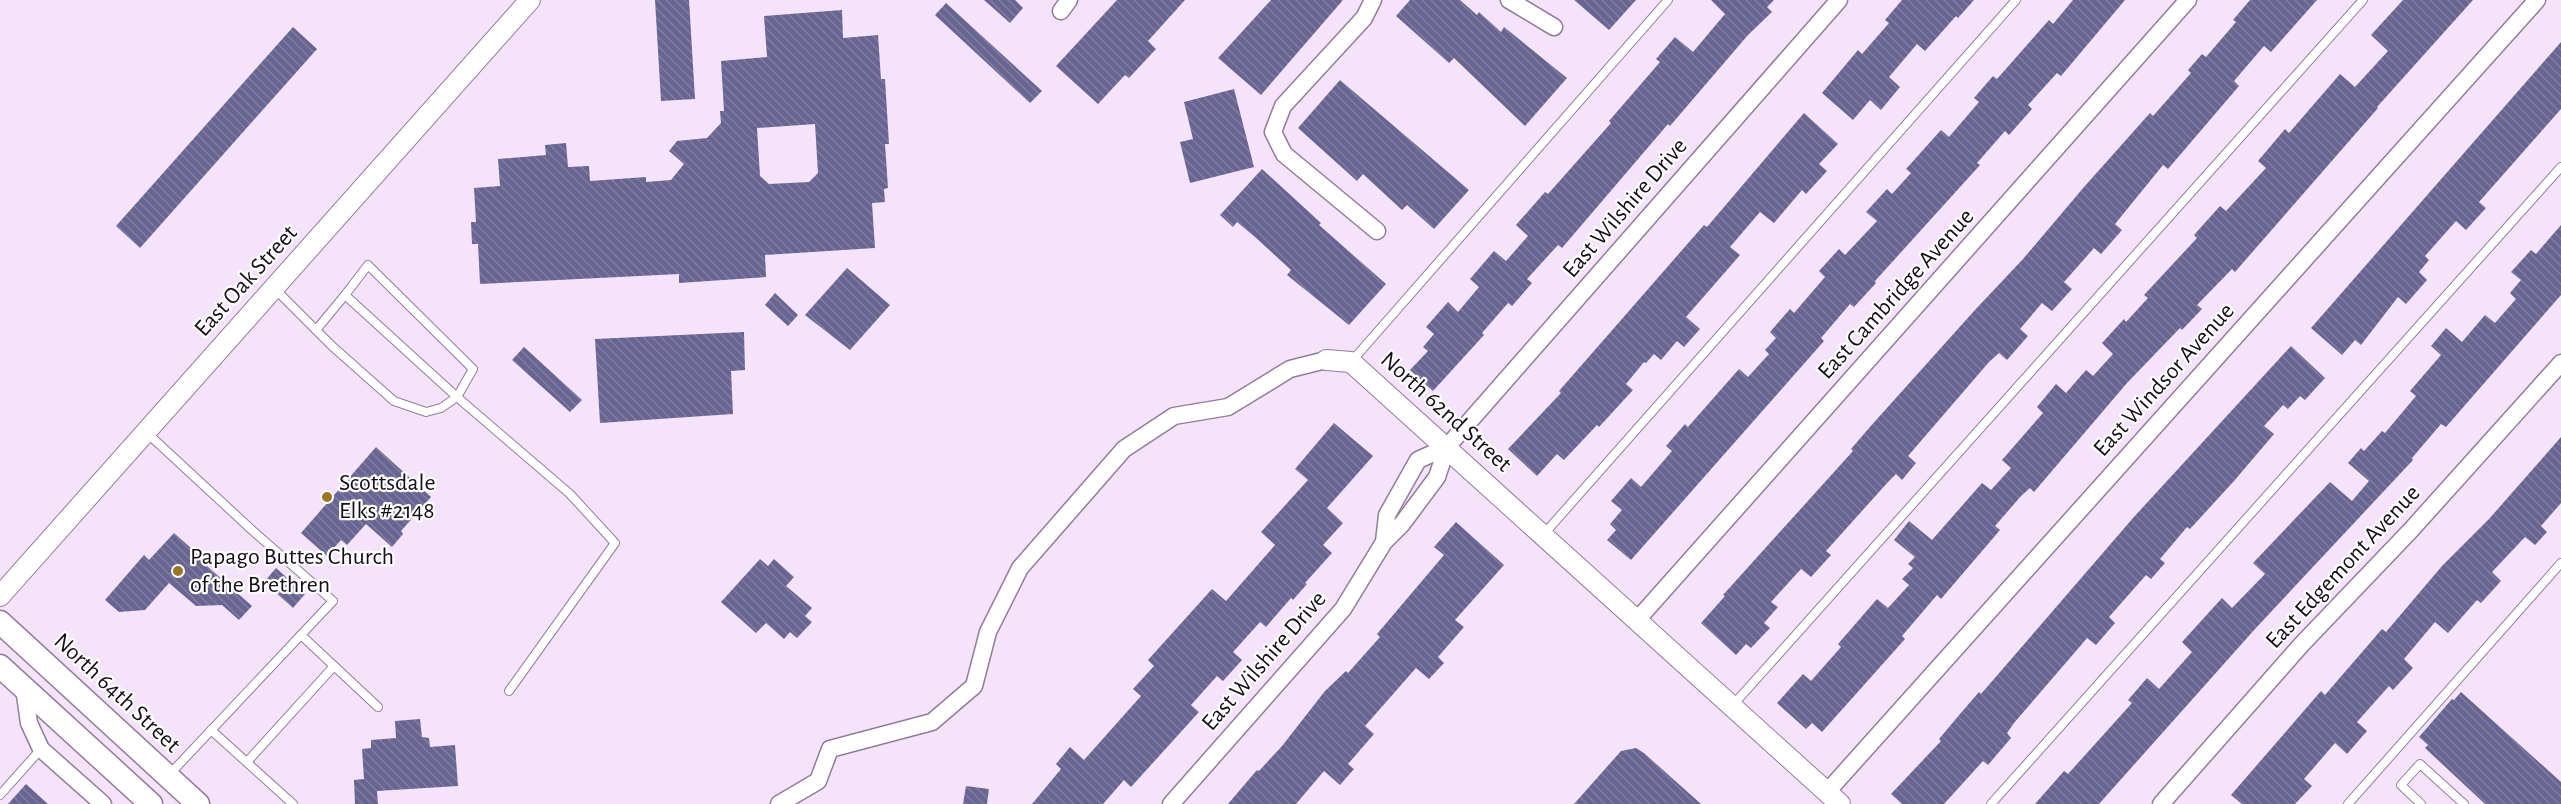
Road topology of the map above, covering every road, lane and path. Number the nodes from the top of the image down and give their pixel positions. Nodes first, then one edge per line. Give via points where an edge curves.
1 (530, 0) edge
2 (1373, 0) edge
3 (1509, 0) edge
4 (1668, 0) edge
5 (1839, 0) edge
6 (2016, 0) edge
7 (2188, 0) edge
8 (2363, 0) edge
9 (2537, 0) edge
10 (1554, 27) dead end
11 (2561, 166) edge
12 (1377, 231) dead end
13 (274, 288) junction
14 (345, 295) junction
15 (316, 330) junction
16 (1326, 360) joint
17 (1351, 362) junction
18 (2561, 363) edge
19 (457, 397) junction
20 (146, 431) junction
21 (1447, 447) junction
22 (1544, 534) junction
23 (1384, 542) junction
24 (2561, 563) edge
25 (0, 596) edge
26 (1638, 619) junction
27 (0, 622) edge
28 (301, 635) junction
29 (0, 666) edge
30 (334, 666) junction
31 (24, 688) junction
32 (508, 691) dead end
33 (1733, 705) junction
34 (378, 707) dead end
35 (211, 730) junction
36 (41, 749) junction
37 (247, 762) junction
38 (168, 776) junction
39 (0, 795) edge
40 (1834, 798) edge
41 (103, 804) edge
42 (152, 804) edge
43 (198, 804) edge
44 (293, 804) edge
45 (779, 804) edge
46 (1171, 804) edge
47 (1990, 804) edge
48 (2161, 804) edge
49 (2348, 804) edge
50 (2421, 804) edge
51 (2464, 804) edge

1 - 13 street, East Oak Street
2 - 12 street via 1364,18 1283,106 1273,132 1284,154
3 - 10 street
4 - 17 lane
5 - 21 street, East Wilshire Drive
6 - 22 lane
7 - 26 street, East Cambridge Avenue
8 - 33 lane
9 - 40 street, East Windsor Avenue
11 - 47 lane
13 - 15 lane
13 - 20 street, East Oak Street
14 - 15 lane
14 - 19 lane
14 - 19 lane via 368,265 473,369
15 - 19 lane via 394,401 426,412
16 - 17 street, North 62nd Street
16 - 45 street, North 62nd Street via 1290,369 1228,407 1174,416 1124,449 1020,568 988,632 974,686 932,722 830,749 818,781
17 - 21 street, North 62nd Street
18 - 48 street, East Edgemont Avenue via 2302,644
19 - 32 lane via 570,494 615,543
20 - 25 street, East Oak Street
20 - 28 lane via 333,601
21 - 22 street, North 62nd Street
21 - 23 street, East Wilshire Drive via 1437,477
21 - 23 street, East Wilshire Drive via 1418,460 1388,515
22 - 26 street, North 62nd Street
23 - 46 street, East Wilshire Drive via 1343,609
24 - 49 lane
26 - 33 street, North 62nd Street
27 - 38 main road, North 64th Street
28 - 30 lane
28 - 35 lane
29 - 31 main road
30 - 34 lane
30 - 37 lane
31 - 36 street via 29,723
31 - 42 main road
33 - 40 street, North 62nd Street
35 - 37 lane
35 - 38 lane
36 - 39 lane
36 - 41 street
37 - 44 lane
38 - 43 main road, North 64th Street
50 - 51 lane via 2401,785 2421,764

